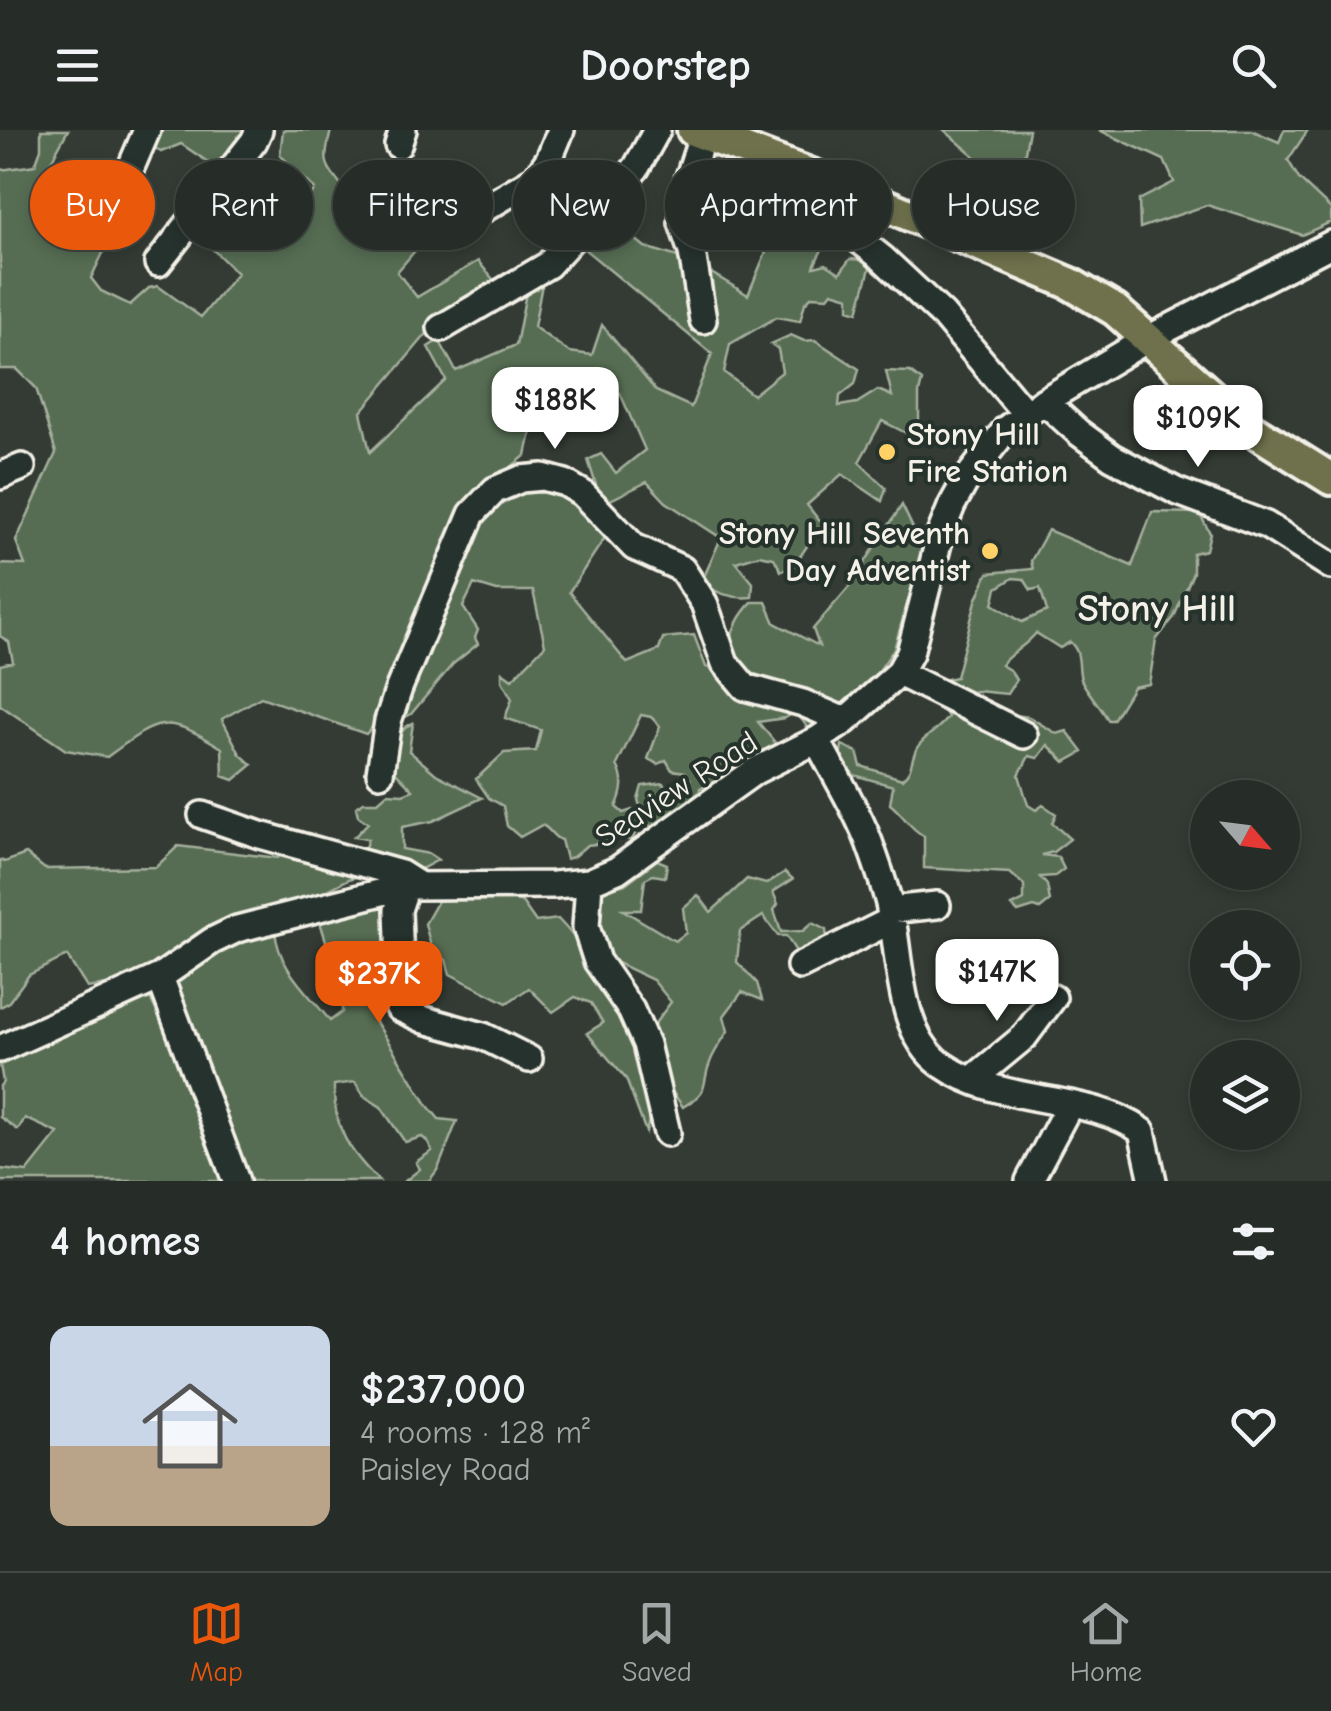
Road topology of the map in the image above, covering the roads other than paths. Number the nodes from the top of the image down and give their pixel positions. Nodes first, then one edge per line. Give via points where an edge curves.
1 (147, 130) edge
2 (259, 130) edge
3 (560, 130) edge
4 (657, 130) edge
5 (698, 132) edge
6 (746, 139) edge
7 (134, 160) edge
8 (775, 160) edge
9 (493, 203) edge
10 (892, 209) edge
11 (1331, 244) edge
12 (872, 250) edge
13 (158, 264) dead end
14 (702, 320) dead end
15 (441, 328) dead end
16 (1146, 340) junction
17 (1035, 407) junction
18 (1331, 479) edge
19 (1331, 566) edge
20 (898, 673) junction
21 (844, 722) junction
22 (1024, 734) dead end
23 (817, 740) junction
24 (380, 774) dead end
25 (202, 815) dead end
26 (589, 882) junction
27 (413, 887) junction
28 (937, 905) dead end
29 (891, 915) junction
30 (800, 966) dead end
31 (160, 977) junction
32 (1053, 998) dead end
33 (0, 1048) edge
34 (529, 1060) dead end
35 (973, 1080) junction
36 (1070, 1106) junction
37 (668, 1133) dead end
38 (236, 1181) edge
39 (1029, 1181) edge
40 (1153, 1181) edge

1 - 7 street
2 - 13 street
3 - 9 street via 536,178
4 - 15 street via 636,168 548,265
5 - 6 main road
5 - 14 street via 682,223
6 - 8 main road
10 - 16 main road via 1069,283 1115,310
11 - 16 street, Seaview Road
12 - 17 street
16 - 17 street, Seaview Road
16 - 18 main road via 1242,424
17 - 19 street via 1112,457 1266,526
17 - 20 street, Seaview Road via 1006,429 952,505 910,654
20 - 21 street, Seaview Road
20 - 22 street
21 - 23 street, Seaview Road
21 - 24 street via 745,687 725,662 704,603 682,569 634,547 582,492 543,478 521,479 495,490 472,514 399,688
23 - 26 street, Seaview Road via 755,771 617,870
23 - 29 street via 868,838
25 - 27 street via 401,874
26 - 27 street, Seaview Road
26 - 37 street via 586,927 646,1044
27 - 31 street, Seaview Road via 238,929
27 - 34 street via 398,910 399,1008 483,1036
28 - 29 street
29 - 30 street
29 - 35 street via 910,1018 927,1051
31 - 33 street, Seaview Road
31 - 38 street
32 - 35 street via 1024,1037
35 - 36 street
36 - 39 street
36 - 40 street via 1122,1117 1142,1131

